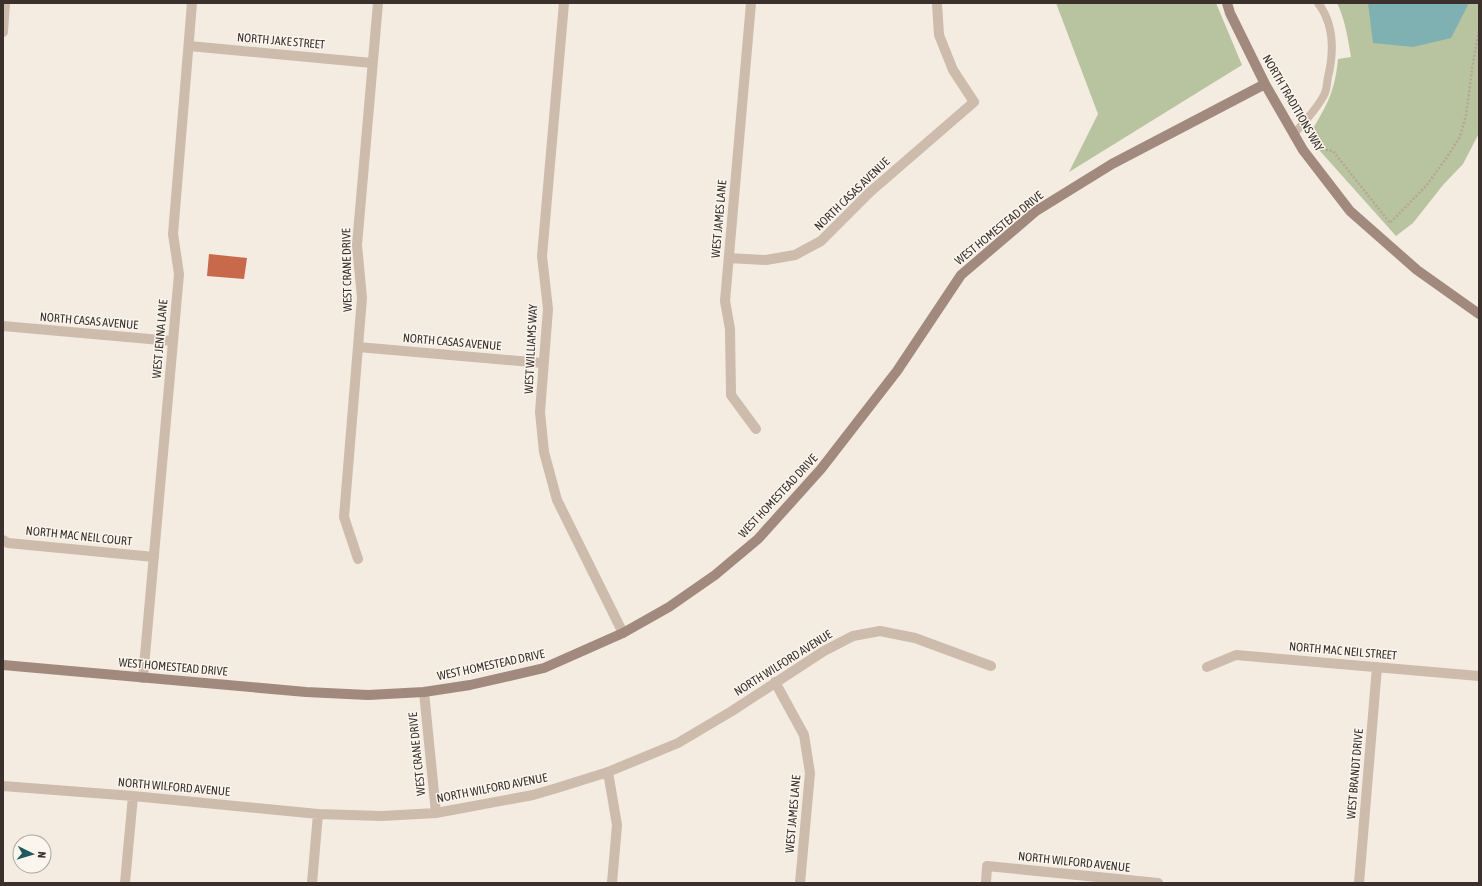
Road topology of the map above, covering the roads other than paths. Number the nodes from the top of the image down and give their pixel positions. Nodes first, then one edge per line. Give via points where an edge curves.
1 (6, 3) edge
2 (192, 3) edge
3 (378, 3) edge
4 (564, 3) edge
5 (751, 3) edge
6 (937, 3) edge
7 (1227, 3) edge
8 (1318, 3) edge
9 (3, 32) edge
10 (189, 46) junction
11 (372, 63) junction
12 (1266, 84) junction
13 (1294, 134) junction
14 (729, 258) junction
15 (1479, 314) edge
16 (3, 326) edge
17 (172, 341) junction
18 (358, 347) junction
19 (543, 363) junction
20 (756, 430) dead end
21 (3, 540) edge
22 (154, 557) junction
23 (358, 559) dead end
24 (623, 633) junction
25 (3, 665) edge
26 (991, 666) dead end
27 (1206, 667) dead end
28 (1377, 667) junction
29 (1479, 676) edge
30 (143, 678) junction
31 (775, 682) junction
32 (424, 692) junction
33 (608, 772) junction
34 (3, 786) edge
35 (133, 796) junction
36 (436, 813) junction
37 (318, 814) junction
38 (126, 883) edge
39 (312, 883) edge
40 (612, 883) edge
41 (800, 883) edge
42 (986, 883) edge
43 (1158, 883) edge
44 (1359, 883) edge

1 - 9 street
2 - 10 street, WEST JENNA LANE
3 - 11 street, WEST CRANE DRIVE
4 - 19 street, WEST WILLIAMS WAY via 542,256 548,309
5 - 14 street, WEST JAMES LANE
6 - 14 street, NORTH CASAS AVENUE via 939,36 953,70 974,102 870,192 821,241 795,255 766,260
7 - 12 street, NORTH TRADITIONS WAY
8 - 13 lane via 1325,12 1332,36 1332,61 1325,94
10 - 11 street, NORTH JAKE STREET
10 - 17 street, WEST JENNA LANE via 173,234 179,274
11 - 18 street, WEST CRANE DRIVE via 357,246 362,298
12 - 13 street, NORTH TRADITIONS WAY
12 - 24 street, WEST HOMESTEAD DRIVE via 1112,164 1036,211 961,275 888,384 821,469 758,539 715,575 669,607
13 - 15 street, NORTH TRADITIONS WAY via 1303,150 1350,211 1416,270
14 - 20 street, WEST JAMES LANE via 725,302 730,329 731,394
16 - 17 street, NORTH CASAS AVENUE
17 - 22 street, WEST JENNA LANE
18 - 19 street, NORTH CASAS AVENUE
18 - 23 street, WEST CRANE DRIVE via 344,517
19 - 24 street, WEST WILLIAMS WAY via 540,412 544,452 557,500
21 - 22 street, NORTH MAC NEIL COURT via 8,543
22 - 30 street, WEST JENNA LANE
24 - 32 street, WEST HOMESTEAD DRIVE via 544,668 470,685
25 - 30 street, WEST HOMESTEAD DRIVE
26 - 31 street, NORTH WILFORD AVENUE via 915,638 880,631 853,636
27 - 28 street, NORTH MAC NEIL STREET via 1236,654
28 - 29 street, NORTH MAC NEIL STREET
28 - 44 street, WEST BRANDT DRIVE
30 - 32 street, WEST HOMESTEAD DRIVE via 321,693 368,695
31 - 33 street, NORTH WILFORD AVENUE via 678,743
31 - 41 street, WEST JAMES LANE via 804,735 810,773
32 - 36 street, WEST CRANE DRIVE
33 - 36 street, NORTH WILFORD AVENUE via 533,795
33 - 40 street via 617,825
34 - 35 street, NORTH WILFORD AVENUE
35 - 37 street, NORTH WILFORD AVENUE
35 - 38 street
36 - 37 street, NORTH WILFORD AVENUE via 382,816
37 - 39 street
42 - 43 street, NORTH WILFORD AVENUE via 987,866

